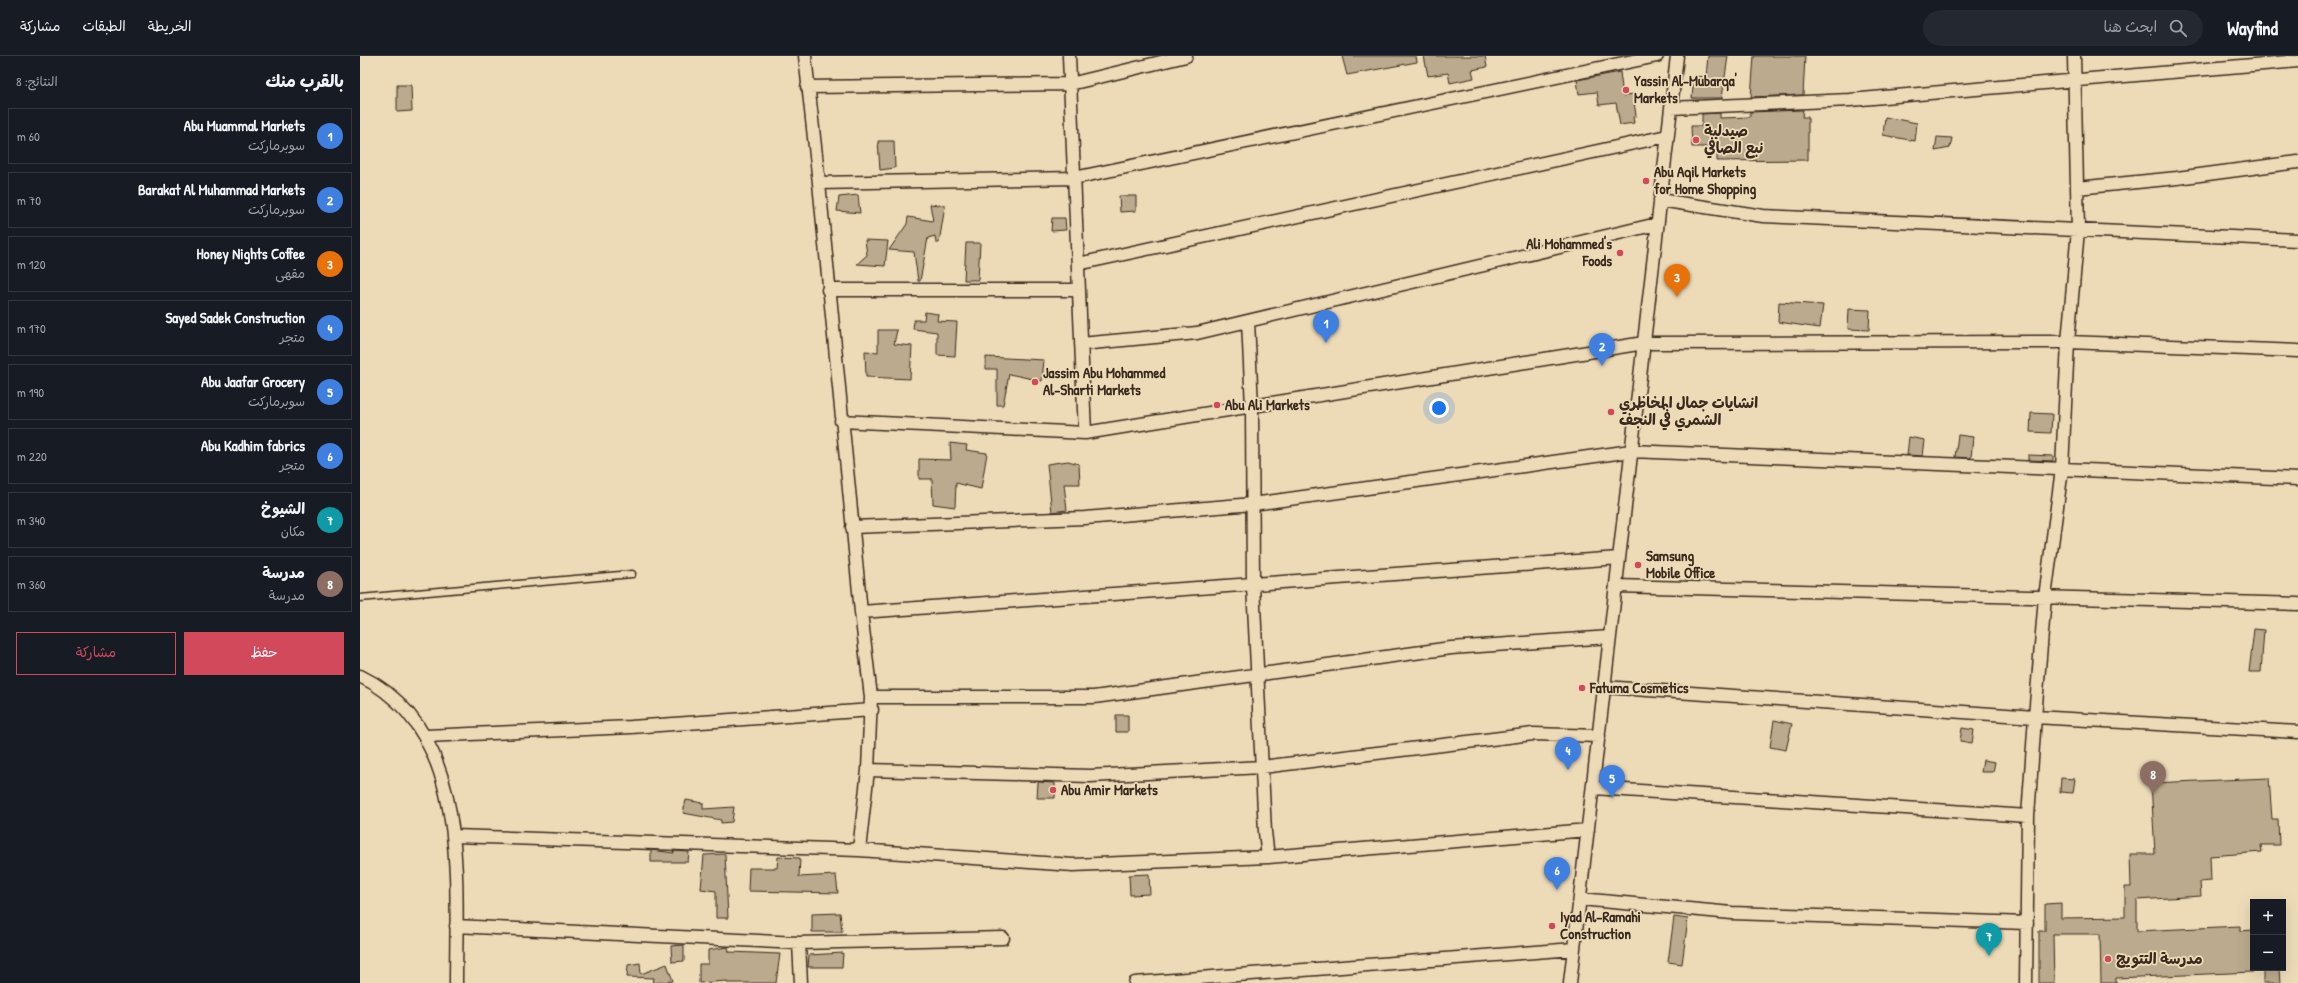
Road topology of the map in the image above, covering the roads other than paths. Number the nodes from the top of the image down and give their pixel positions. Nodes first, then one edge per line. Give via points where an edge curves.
1 (805, 56) edge
2 (1069, 56) edge
3 (1186, 56) edge
4 (1657, 56) edge
5 (1677, 56) edge
6 (2074, 56) edge
7 (2298, 61) edge
8 (2074, 81) junction
9 (1070, 84) junction
10 (807, 87) junction
11 (1671, 108) junction
12 (1667, 136) junction
13 (2298, 162) edge
14 (1074, 178) junction
15 (819, 183) junction
16 (2077, 188) junction
17 (1660, 200) junction
18 (1657, 224) junction
19 (2078, 230) junction
20 (2298, 240) edge
21 (1078, 264) junction
22 (828, 290) junction
23 (1079, 290) junction
24 (1248, 321) junction
25 (2068, 342) junction
26 (1644, 343) junction
27 (1081, 344) junction
28 (2298, 351) edge
29 (1252, 407) junction
30 (841, 421) junction
31 (1085, 433) junction
32 (1631, 451) junction
33 (2062, 469) junction
34 (2298, 479) edge
35 (1253, 504) junction
36 (852, 527) junction
37 (1619, 558) junction
38 (632, 574) dead end
39 (1253, 585) junction
40 (1616, 586) junction
41 (2045, 597) junction
42 (360, 598) edge
43 (2298, 604) edge
44 (861, 612) junction
45 (1610, 637) junction
46 (1257, 675) junction
47 (360, 676) edge
48 (1604, 687) junction
49 (871, 697) junction
50 (872, 710) junction
51 (2035, 717) junction
52 (2298, 732) edge
53 (426, 736) junction
54 (1598, 736) junction
55 (1262, 768) junction
56 (868, 770) junction
57 (1593, 788) junction
58 (2028, 816) junction
59 (1588, 830) junction
60 (454, 836) junction
61 (859, 850) junction
62 (1268, 857) junction
63 (1580, 899) junction
64 (2027, 923) junction
65 (456, 926) junction
66 (1003, 938) dead end
67 (799, 943) junction
68 (1574, 949) junction
69 (456, 983) edge
70 (801, 983) edge
71 (1135, 983) edge
72 (1570, 983) edge
73 (2026, 983) edge

1 - 10 street
2 - 9 street
3 - 9 street
4 - 14 street
5 - 11 street
6 - 8 street
7 - 8 street
8 - 11 street via 1850,100
8 - 16 street
9 - 10 street
9 - 14 street
10 - 15 street
11 - 12 street
12 - 17 street
12 - 21 street
13 - 16 street
14 - 15 street
14 - 21 street
15 - 22 street
16 - 19 street
17 - 18 street
17 - 19 street via 1763,216
18 - 24 street
18 - 26 street
19 - 20 street
19 - 25 street
21 - 23 street
22 - 23 street
22 - 30 street
23 - 27 street
24 - 27 street via 1197,333
24 - 29 street
25 - 26 street
25 - 28 street
25 - 33 street
26 - 29 street
26 - 32 street
27 - 31 street
29 - 31 street
29 - 35 street
30 - 31 street
30 - 36 street
32 - 33 street
32 - 35 street
32 - 37 street
33 - 34 street
33 - 41 street
35 - 36 street via 1085,518
35 - 39 street
36 - 44 street
37 - 39 street
37 - 40 street
38 - 42 lane
39 - 44 street
39 - 46 street
40 - 41 street
40 - 45 street
41 - 43 street
41 - 51 street
44 - 49 street
45 - 46 street via 1451,648
45 - 48 street
46 - 49 street via 1094,697
46 - 55 street
47 - 53 street via 383,689
48 - 51 street
48 - 54 street
49 - 50 street
50 - 53 street via 631,727
50 - 56 street
51 - 52 street
51 - 58 street
53 - 60 street via 445,785
54 - 55 street via 1533,734
54 - 57 street
55 - 56 street via 1090,776
55 - 62 street
56 - 61 street
57 - 58 street
57 - 59 street
58 - 64 street
59 - 62 street
59 - 63 street
60 - 61 street
60 - 65 street
61 - 62 street via 1073,866
63 - 64 street via 1732,913
63 - 68 street
64 - 73 street
65 - 67 street
65 - 69 street
66 - 67 street
67 - 70 street
68 - 71 street
68 - 72 street

